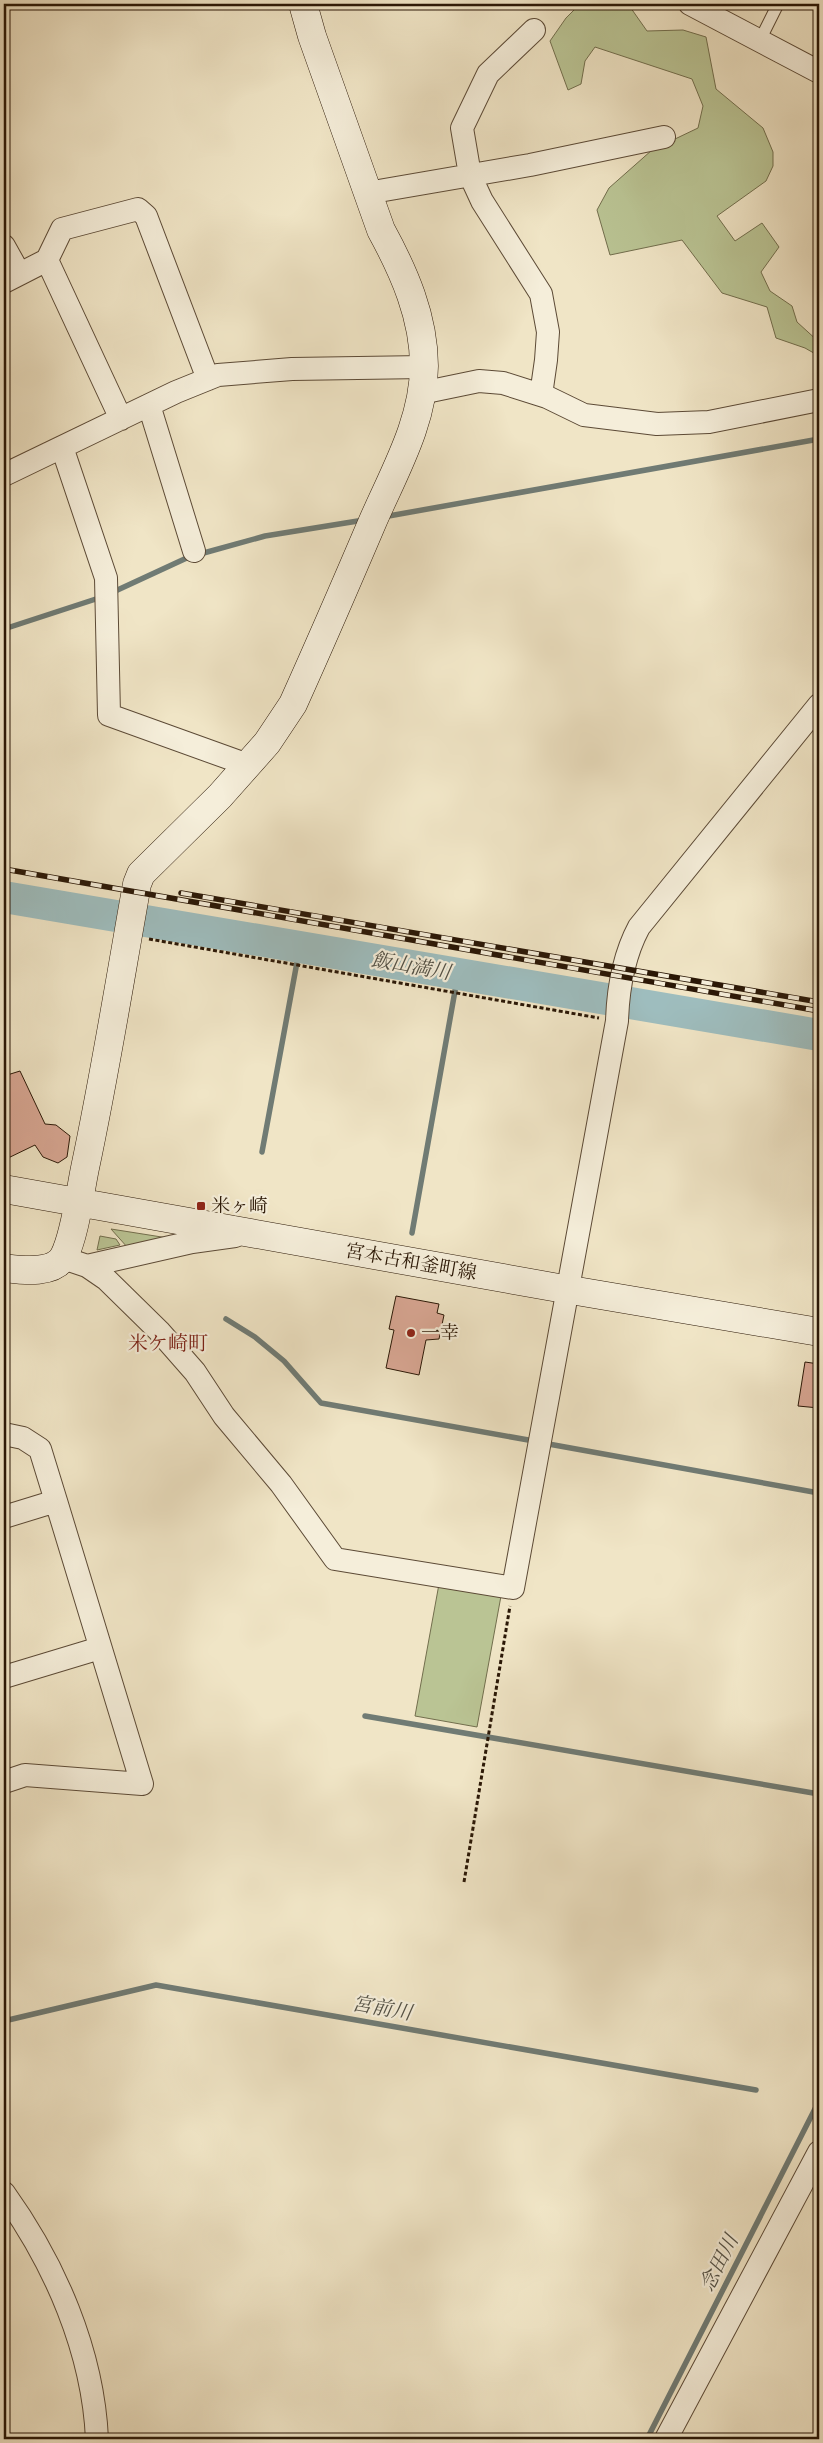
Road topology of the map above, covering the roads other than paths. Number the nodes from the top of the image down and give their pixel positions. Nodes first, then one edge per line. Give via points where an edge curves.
1 (303, 4) edge
2 (690, 4) edge
3 (778, 4) edge
4 (534, 30) dead end
5 (760, 40) junction
6 (819, 72) edge
7 (664, 136) dead end
8 (470, 175) junction
9 (367, 193) junction
10 (4, 246) edge
11 (47, 260) junction
12 (12, 277) edge
13 (208, 379) junction
14 (422, 380) junction
15 (541, 395) junction
16 (819, 400) edge
17 (149, 406) junction
18 (122, 420) junction
19 (62, 447) junction
20 (4, 475) edge
21 (194, 551) dead end
22 (819, 705) edge
23 (248, 765) junction
24 (4, 1189) edge
25 (78, 1201) junction
26 (264, 1235) junction
27 (85, 1262) junction
28 (4, 1268) edge
29 (568, 1290) junction
30 (819, 1332) edge
31 (4, 1434) edge
32 (56, 1501) junction
33 (4, 1517) edge
34 (100, 1648) junction
35 (4, 1677) edge
36 (4, 1782) edge
37 (819, 2152) edge
38 (4, 2193) edge
39 (97, 2439) edge
40 (666, 2439) edge

1 - 9 street
2 - 5 street
3 - 5 lane
4 - 8 street via 488,74 462,128
5 - 6 street
7 - 8 street
8 - 9 street
8 - 15 street via 498,231 541,294 548,332
9 - 14 street via 414,304 420,330
10 - 12 street
11 - 12 street
11 - 13 street via 62,229 138,209 146,216
11 - 18 street
13 - 14 street via 218,375 292,369
13 - 17 street
14 - 15 street via 504,383
14 - 23 street via 416,421 310,666 292,704 267,744
15 - 16 street via 584,415 657,424 709,422
17 - 18 street
17 - 21 street
18 - 19 street
19 - 20 street
19 - 23 street via 106,578 108,715
22 - 29 street via 639,927 630,944
23 - 25 street via 147,866 138,884
24 - 25 street, 宮本古和釜町線
25 - 26 street, 宮本古和釜町線
25 - 27 street
26 - 27 street via 192,1242
26 - 29 street, 宮本古和釜町線
27 - 28 street via 39,1270
27 - 29 street via 129,1300 195,1372 224,1416 281,1484 335,1558 513,1588
29 - 30 street, 宮本古和釜町線
31 - 32 street via 24,1438 40,1449
32 - 33 street
32 - 34 street
34 - 35 street
34 - 36 street via 142,1784 25,1775
37 - 40 street
38 - 39 street via 51,2268 73,2326 95,2406

